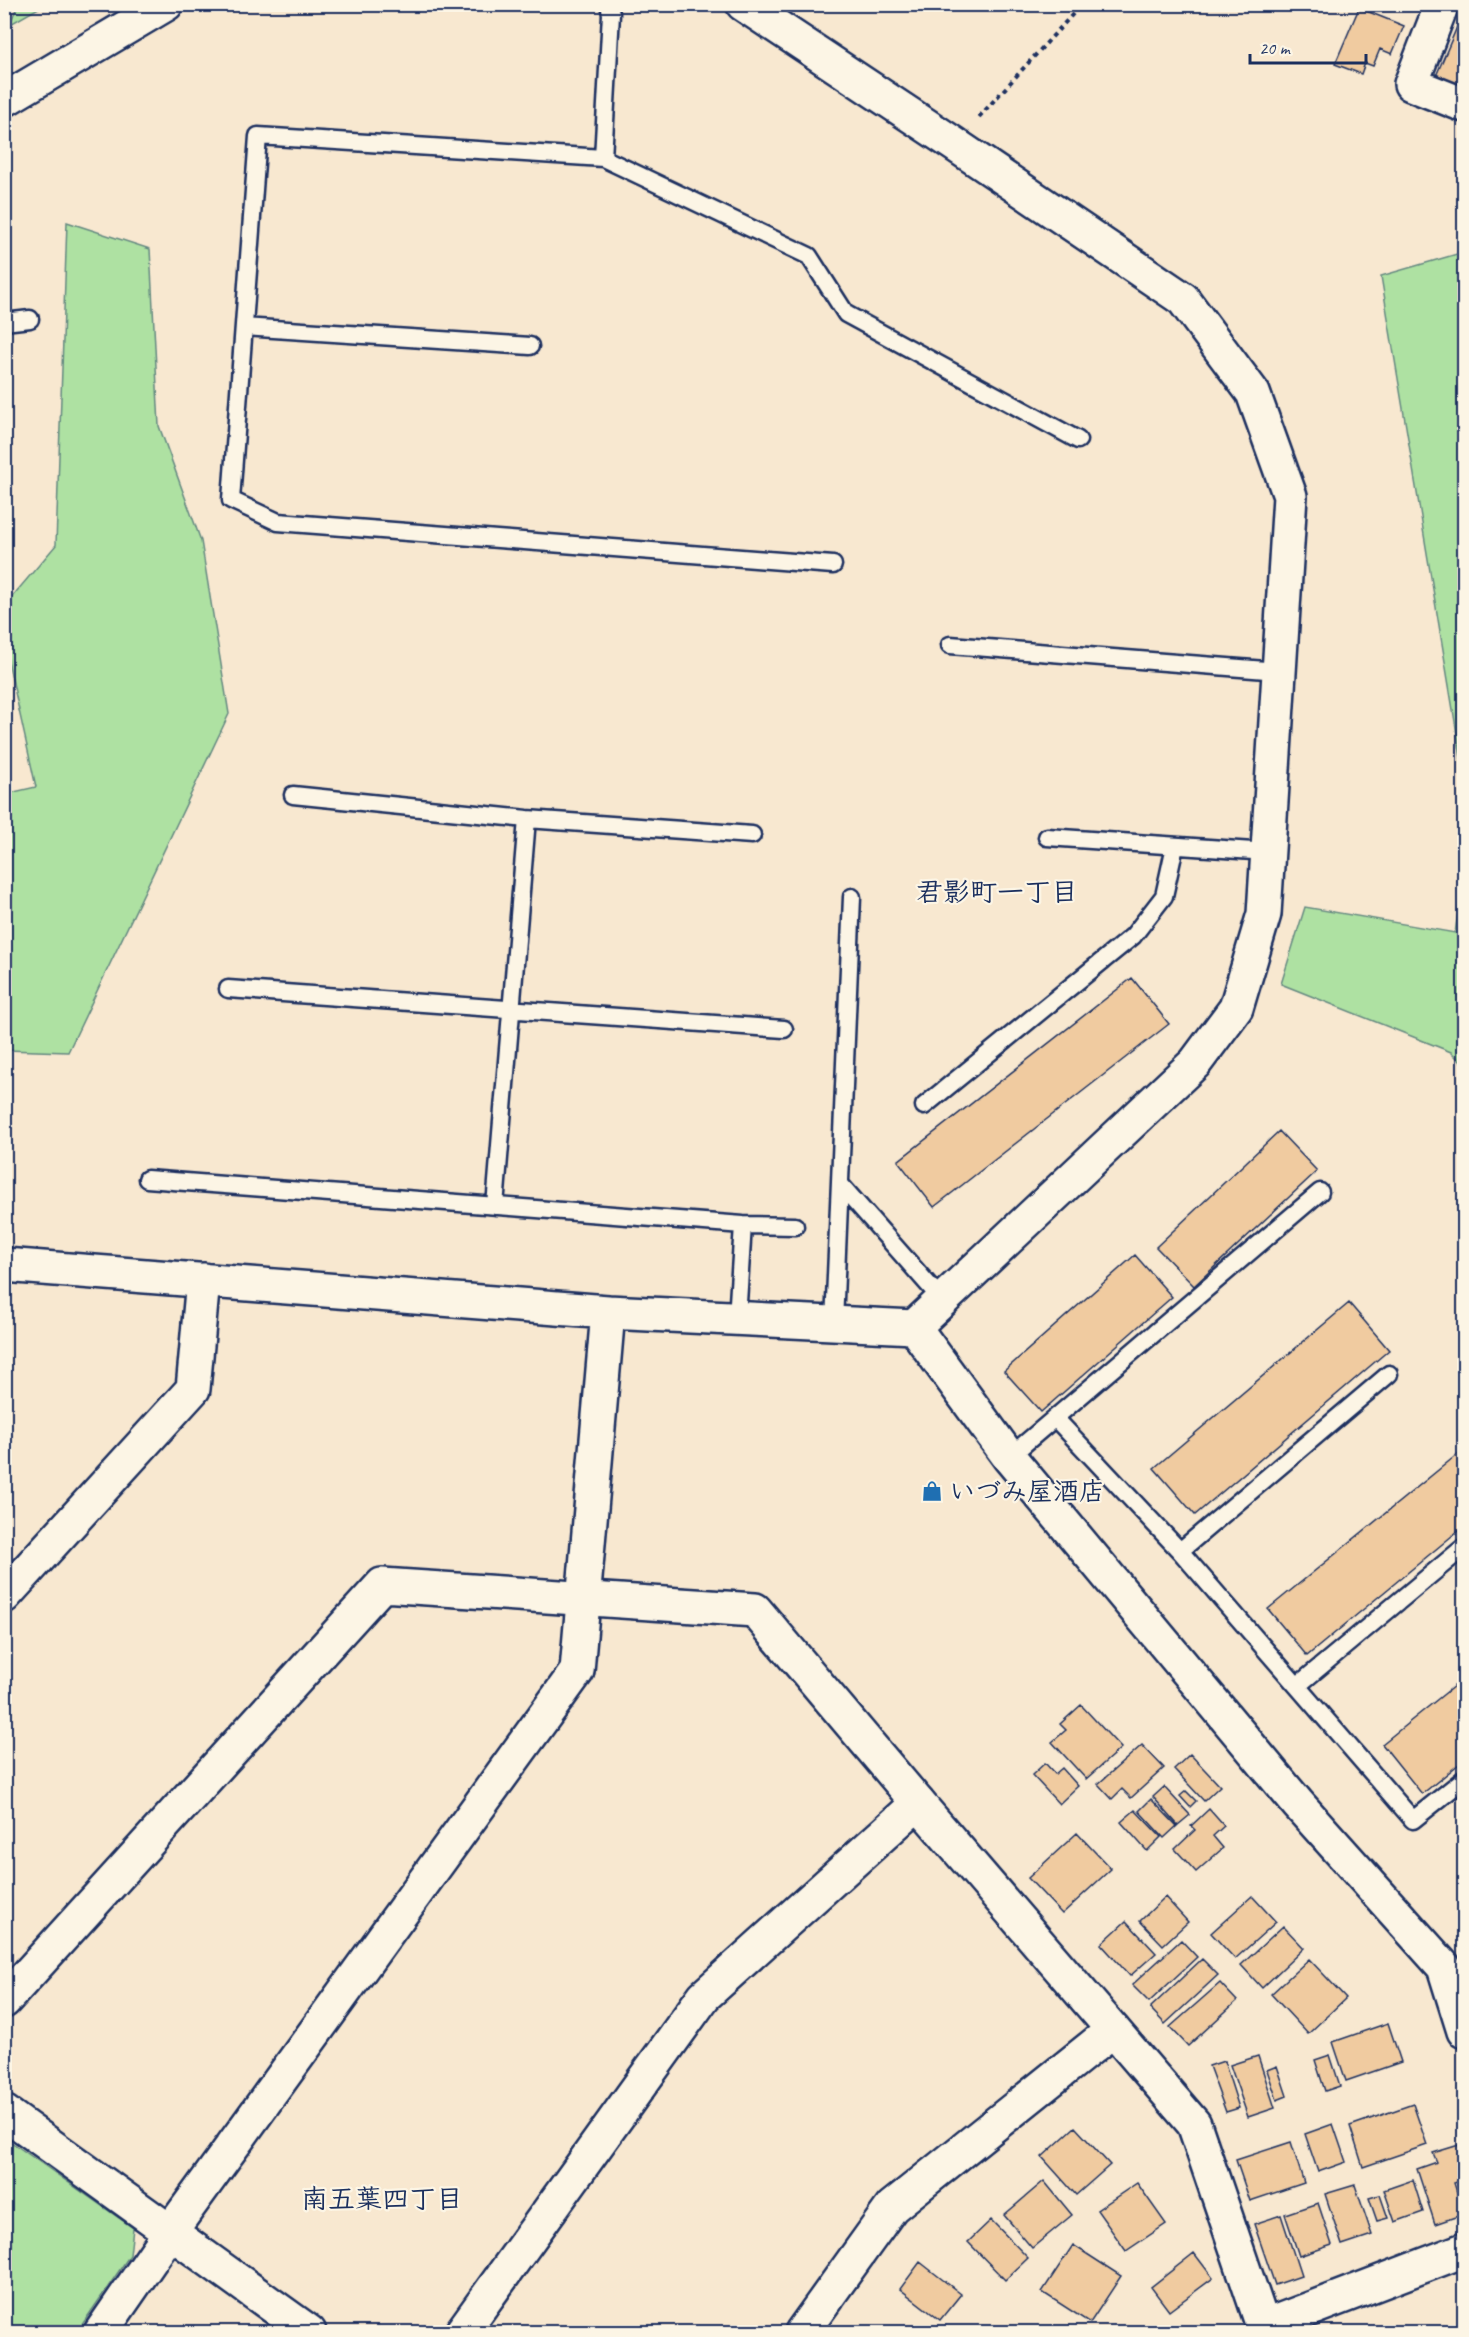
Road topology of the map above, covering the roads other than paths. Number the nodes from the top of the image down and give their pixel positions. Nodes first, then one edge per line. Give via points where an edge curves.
1 (166, 4) edge
2 (609, 4) edge
3 (743, 4) edge
4 (1442, 4) edge
5 (4, 100) edge
6 (1464, 105) edge
7 (603, 158) junction
8 (30, 319) dead end
9 (4, 321) edge
10 (244, 327) junction
11 (530, 346) dead end
12 (1078, 440) dead end
13 (833, 565) dead end
14 (950, 645) dead end
15 (1279, 671) junction
16 (293, 795) dead end
17 (527, 819) junction
18 (752, 835) dead end
19 (1047, 837) dead end
20 (1174, 846) junction
21 (1268, 852) junction
22 (852, 897) dead end
23 (228, 989) dead end
24 (511, 1009) junction
25 (784, 1029) dead end
26 (924, 1106) dead end
27 (147, 1179) dead end
28 (840, 1184) junction
29 (1320, 1192) dead end
30 (495, 1206) junction
31 (743, 1225) junction
32 (795, 1226) dead end
33 (4, 1265) edge
34 (203, 1280) junction
35 (942, 1300) junction
36 (608, 1312) junction
37 (737, 1318) junction
38 (834, 1323) junction
39 (914, 1327) junction
40 (1389, 1374) dead end
41 (1055, 1418) junction
42 (1009, 1457) junction
43 (1464, 1547) edge
44 (1180, 1551) junction
45 (4, 1596) edge
46 (583, 1597) junction
47 (1296, 1686) junction
48 (1464, 1779) edge
49 (918, 1803) junction
50 (4, 2001) edge
51 (1113, 2030) junction
52 (1464, 2031) edge
53 (4, 2112) edge
54 (171, 2232) junction
55 (1464, 2250) edge
56 (1257, 2331) edge
57 (101, 2332) edge
58 (309, 2332) edge
59 (462, 2332) edge
60 (802, 2332) edge

1 - 5 street
2 - 7 lane
3 - 15 street via 1183,299 1254,393 1290,496
4 - 6 street via 1411,84
7 - 10 lane via 258,136
7 - 12 lane via 810,256 846,314
8 - 9 lane
10 - 11 lane
10 - 13 lane via 231,500 278,522
14 - 15 lane
15 - 21 street
16 - 17 lane
17 - 18 lane
17 - 24 lane
19 - 20 lane
20 - 21 lane
20 - 26 lane via 1164,896 1133,936
21 - 35 street via 1264,914 1236,1008 1195,1063
22 - 28 lane
23 - 24 lane
24 - 25 lane
24 - 30 lane
27 - 30 lane
28 - 35 lane
28 - 38 lane
29 - 41 lane
30 - 31 lane
31 - 32 lane
31 - 37 lane
33 - 34 street
34 - 36 street
34 - 45 street via 193,1389
35 - 39 street
36 - 37 street
36 - 46 street
37 - 38 street
38 - 39 street
39 - 42 street
40 - 44 lane
41 - 42 lane
41 - 44 lane
42 - 52 street via 1298,1804 1444,1967
43 - 47 lane
44 - 47 lane
46 - 49 street via 755,1610
46 - 50 street via 382,1585
46 - 54 street via 577,1671
47 - 48 lane via 1413,1820
49 - 51 street
49 - 59 street via 704,1996
51 - 56 street via 1194,2124
51 - 60 street via 892,2207
53 - 54 street
54 - 57 street
54 - 58 street
55 - 56 street

